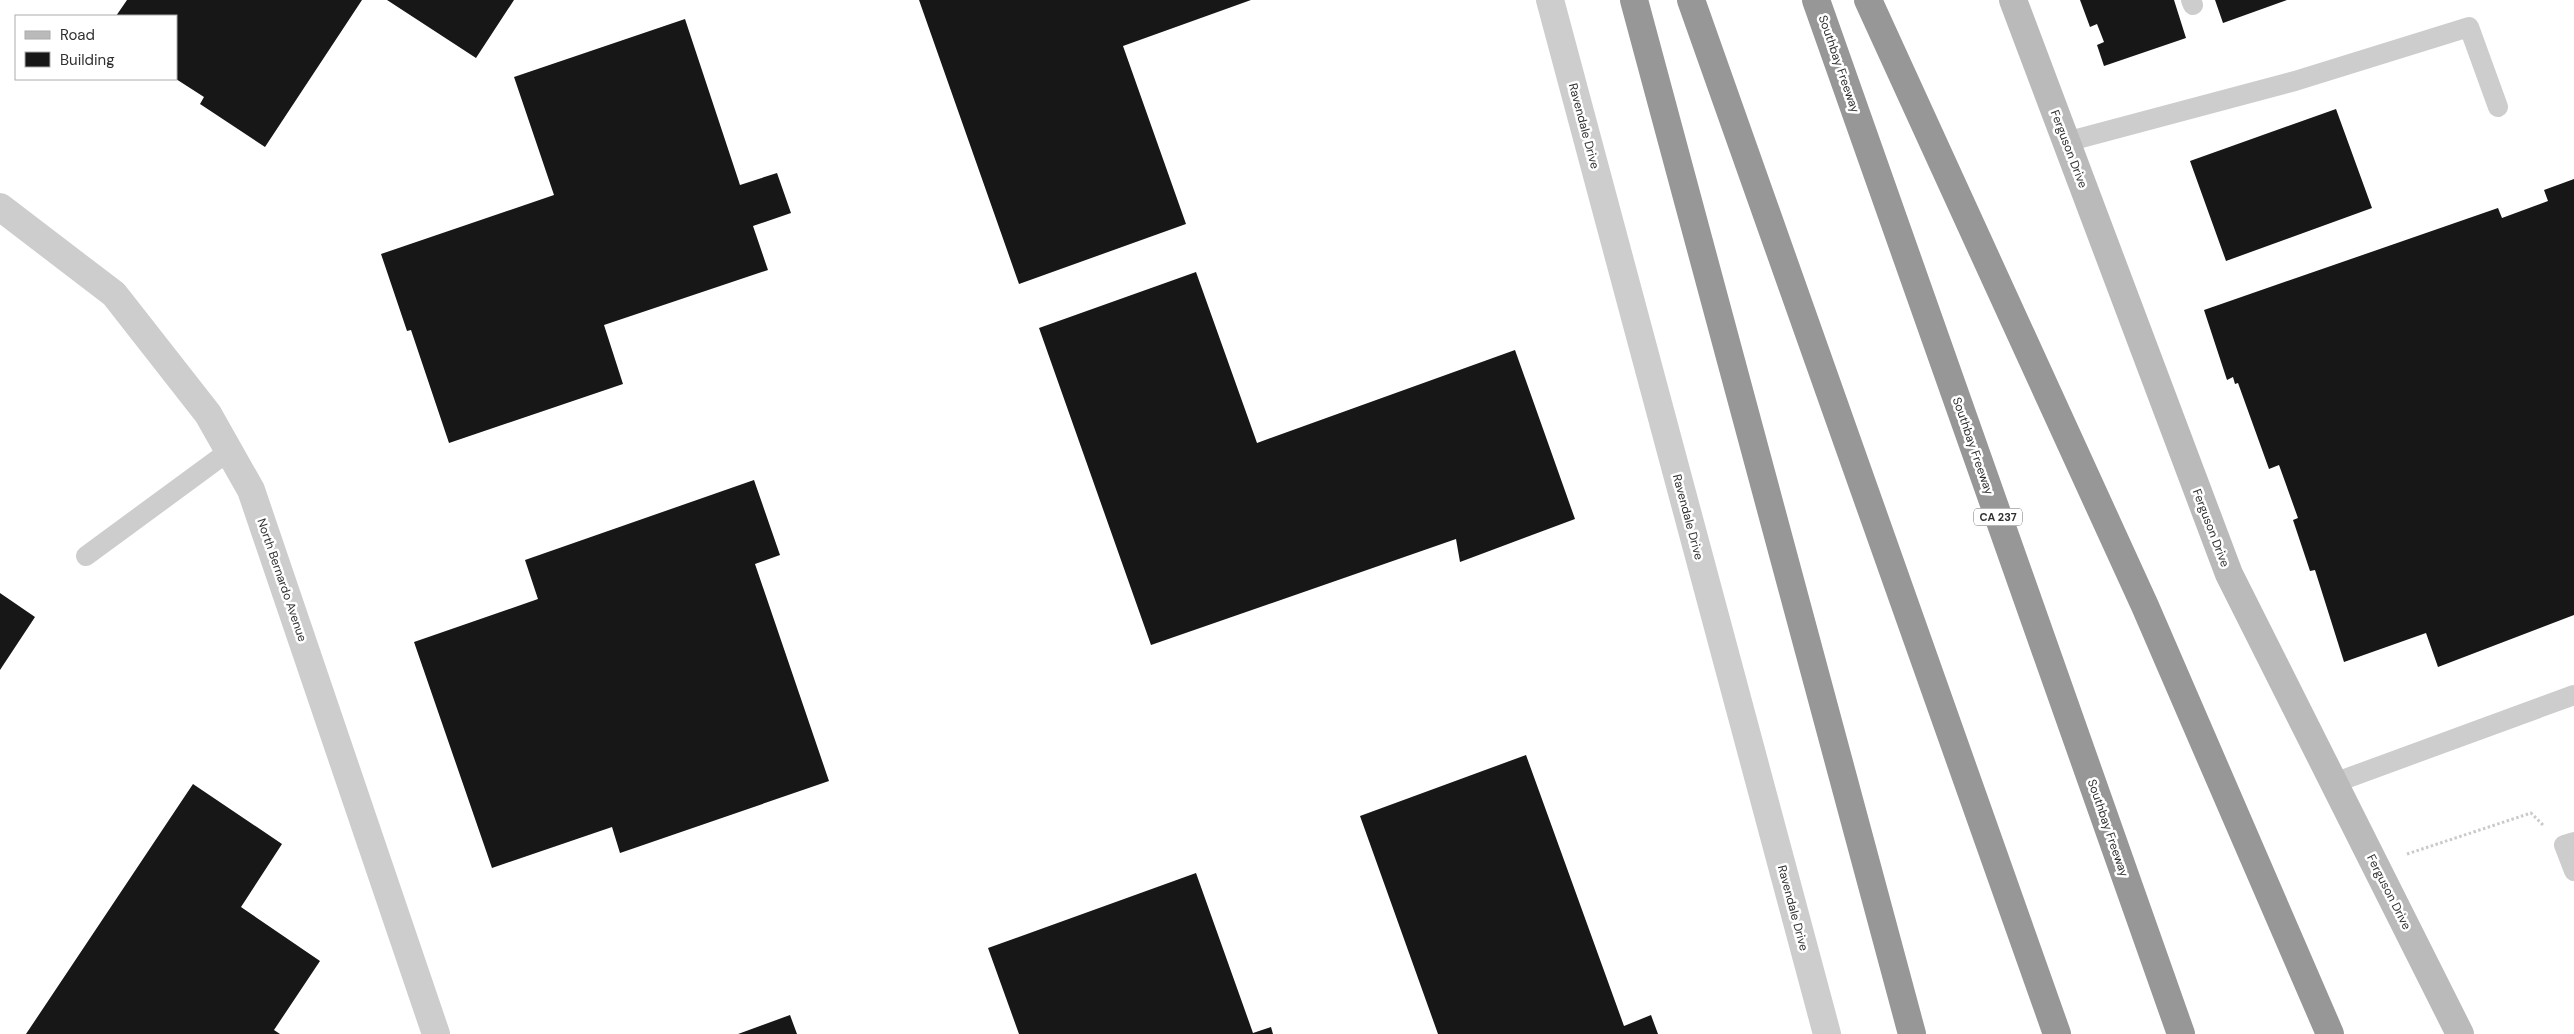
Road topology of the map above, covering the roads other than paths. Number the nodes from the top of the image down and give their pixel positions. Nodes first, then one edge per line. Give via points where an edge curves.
1 (1550, 0) edge
2 (1634, 0) edge
3 (1691, 0) edge
4 (1816, 0) edge
5 (1868, 0) edge
6 (2013, 0) edge
7 (2498, 107) dead end
8 (2066, 142) junction
9 (0, 207) edge
10 (229, 451) junction
11 (86, 556) dead end
12 (2574, 695) edge
13 (2334, 784) junction
14 (2569, 843) edge
15 (2574, 871) edge
16 (436, 1034) edge
17 (1827, 1034) edge
18 (1912, 1034) edge
19 (2056, 1034) edge
20 (2181, 1034) edge
21 (2330, 1034) edge
22 (2460, 1034) edge

1 - 17 street, Ravendale Drive
2 - 18 highway
3 - 19 highway
4 - 20 highway, Southbay Freeway / CA 237
5 - 21 highway via 2145,606
6 - 8 street, Ferguson Drive
7 - 8 lane via 2469,27 2294,80
8 - 13 street, Ferguson Drive via 2229,574
9 - 10 street, North Bernardo Avenue via 114,294 208,414
10 - 11 lane
10 - 16 street, North Bernardo Avenue via 251,490
12 - 13 lane
13 - 22 street, Ferguson Drive
14 - 15 lane

